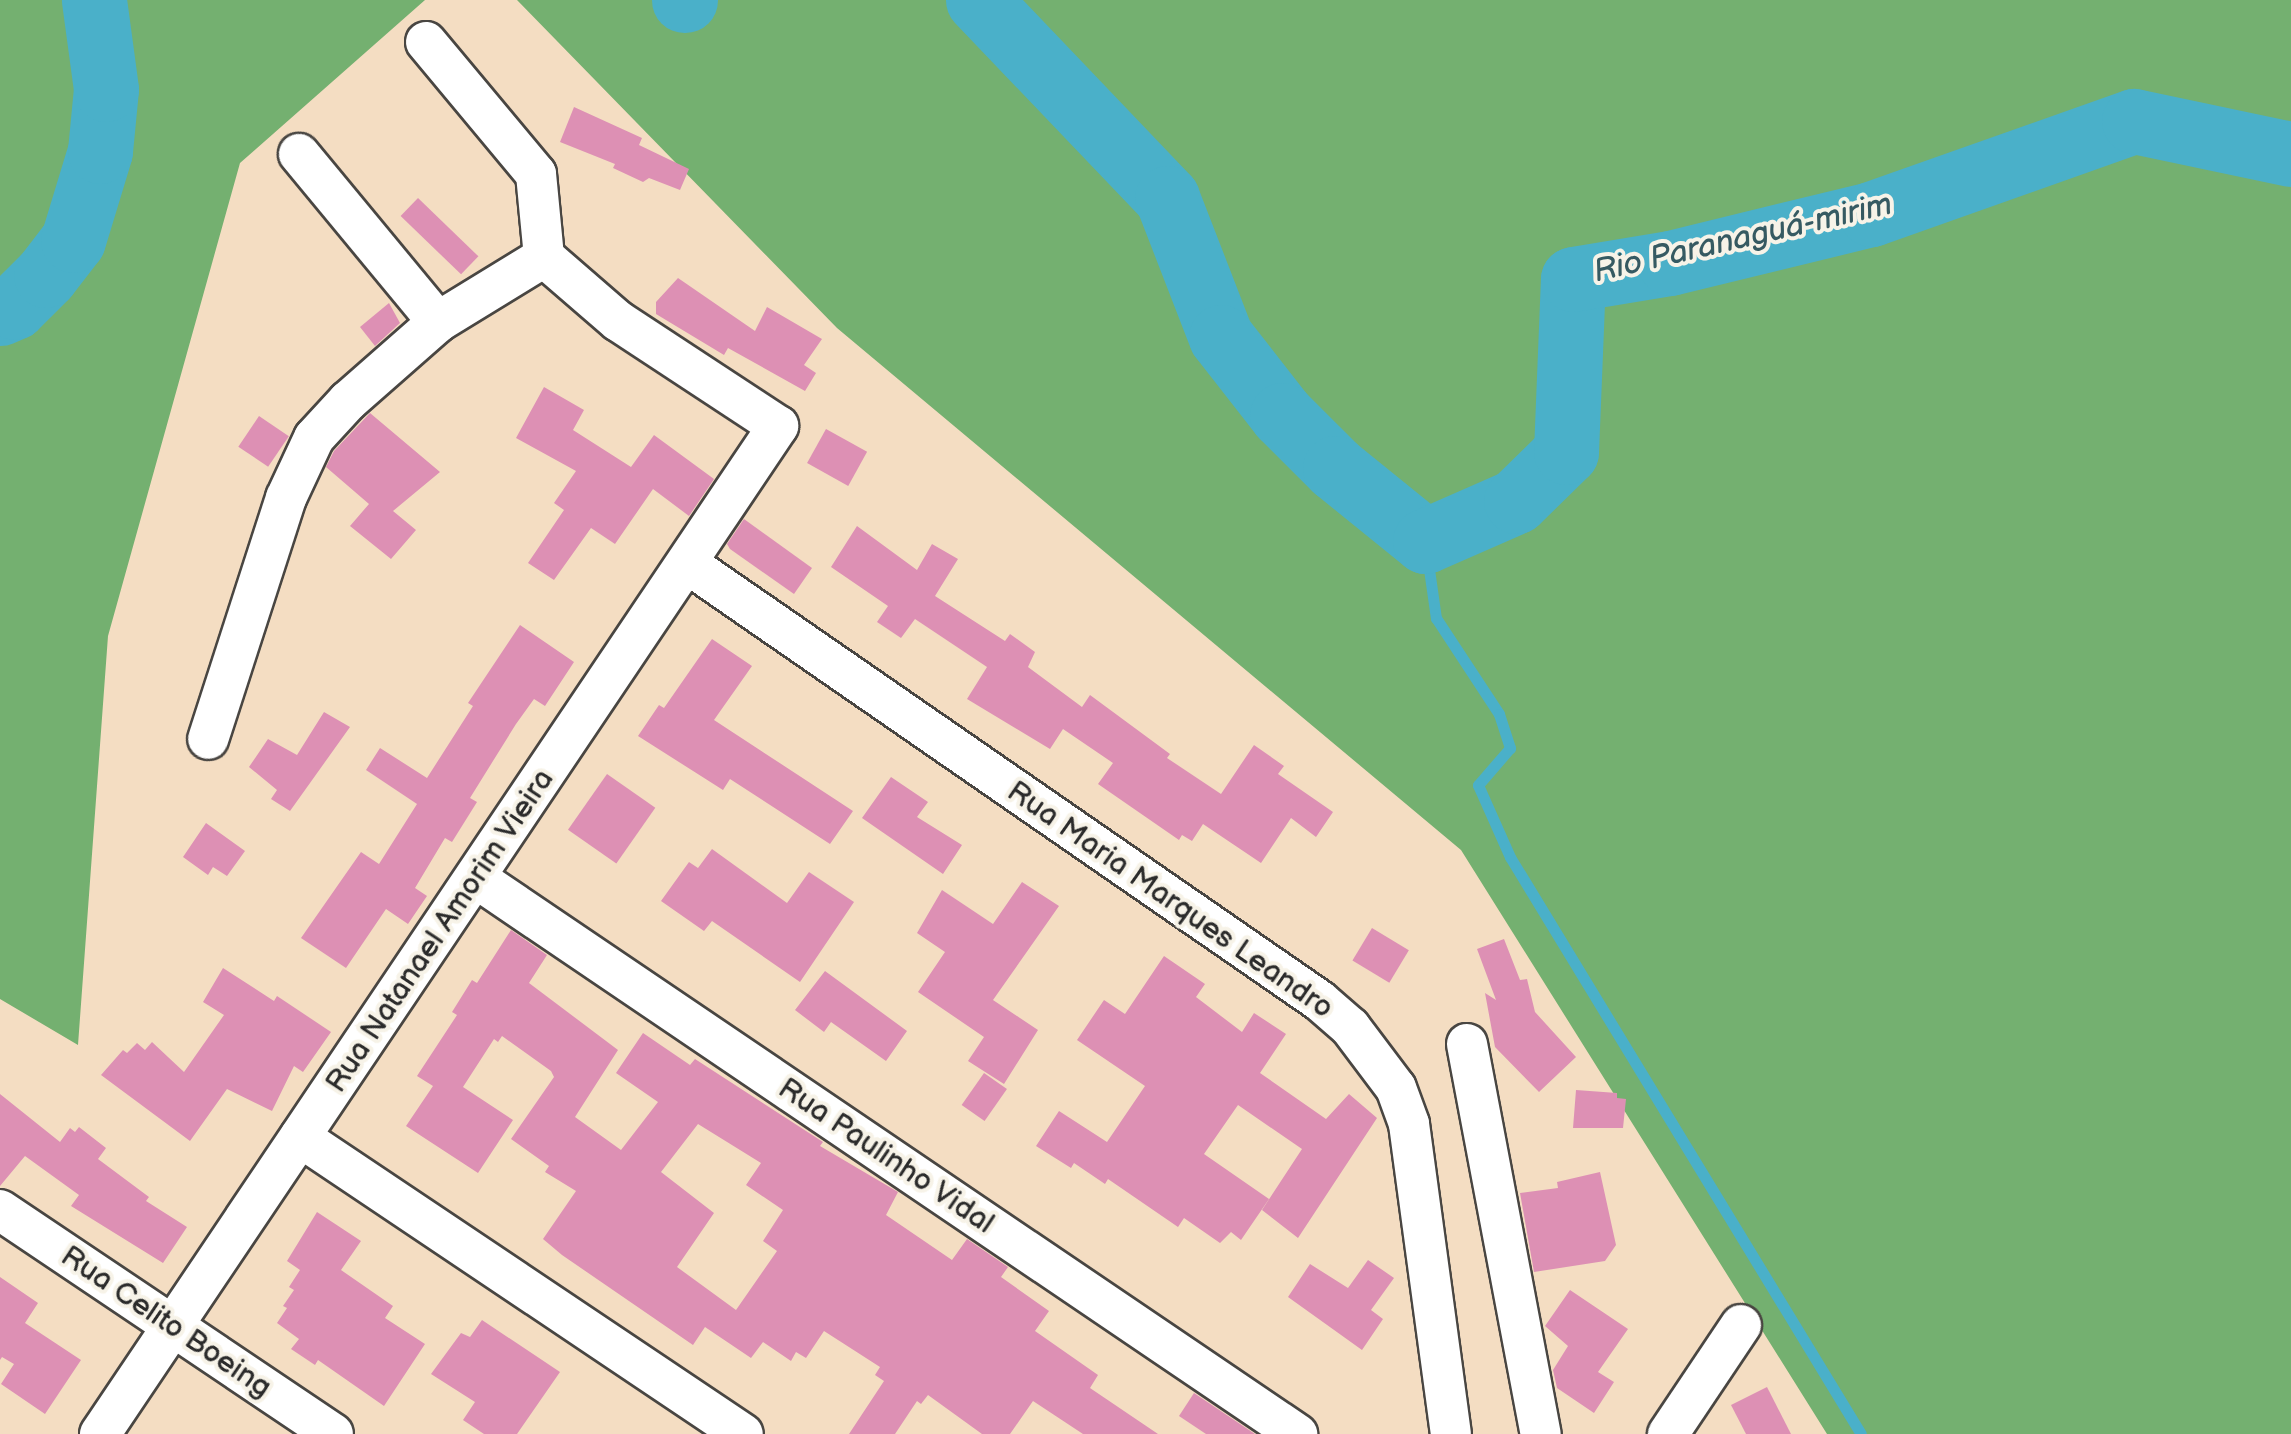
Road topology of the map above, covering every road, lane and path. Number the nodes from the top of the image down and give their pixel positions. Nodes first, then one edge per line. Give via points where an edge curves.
1 (426, 42) dead end
2 (299, 154) dead end
3 (544, 257) junction
4 (438, 322) junction
5 (688, 564) junction
6 (208, 739) dead end
7 (476, 878) junction
8 (1467, 1044) dead end
9 (300, 1137) junction
10 (0, 1210) edge
11 (1740, 1325) dead end
12 (173, 1326) junction
13 (100, 1434) edge
14 (332, 1434) edge
15 (743, 1434) edge
16 (1297, 1434) edge
17 (1451, 1434) edge
18 (1541, 1434) edge
19 (1668, 1434) edge

1 - 3 street via 536,174
2 - 4 street
3 - 4 street
3 - 5 street, Rua Natanael Amorim Vieira via 618,321 778,426
4 - 6 street via 314,438 286,498
5 - 7 street, Rua Natanael Amorim Vieira
5 - 17 street, Rua Maria Marques Leandro via 1350,1027 1396,1088 1408,1124
7 - 9 street, Rua Natanael Amorim Vieira
7 - 16 street, Rua Paulinho Vidal
8 - 18 street
9 - 12 street, Rua Natanael Amorim Vieira
9 - 15 street
10 - 12 street, Rua Celito Boeing
11 - 19 street
12 - 13 street, Rua Natanael Amorim Vieira
12 - 14 street, Rua Celito Boeing

